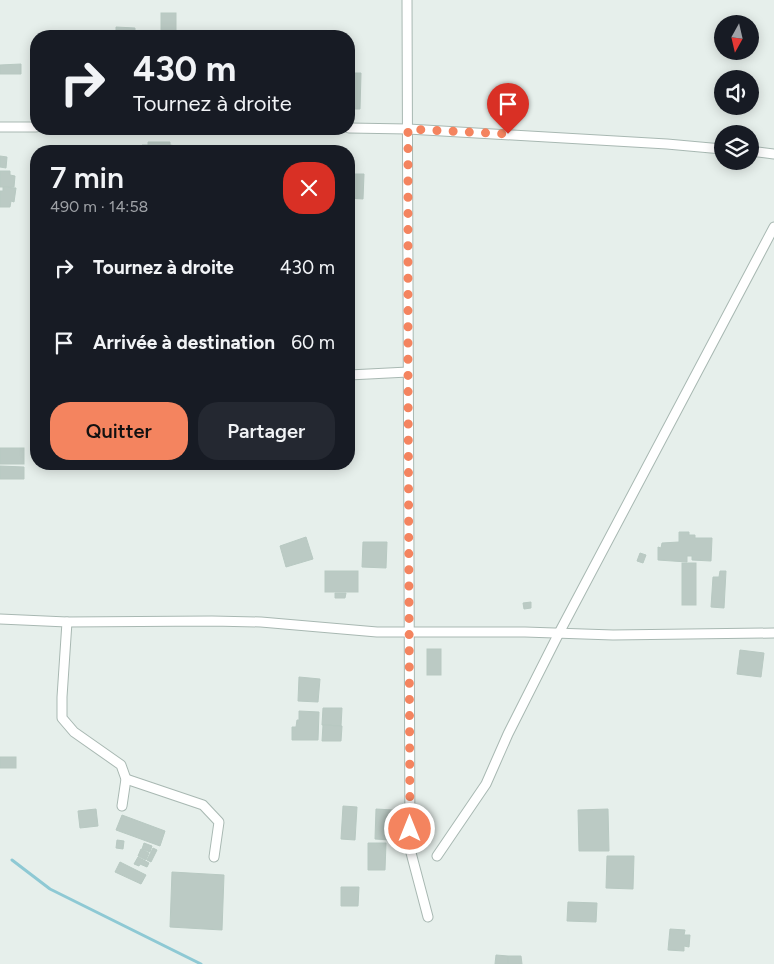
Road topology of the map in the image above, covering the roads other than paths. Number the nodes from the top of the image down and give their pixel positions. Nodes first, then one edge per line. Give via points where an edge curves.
1 (407, 0) edge
2 (0, 127) edge
3 (30, 127) edge
4 (355, 128) edge
5 (408, 129) junction
6 (714, 148) edge
7 (759, 153) edge
8 (774, 154) edge
9 (774, 227) edge
10 (408, 372) junction
11 (355, 375) edge
12 (0, 619) edge
13 (67, 622) junction
14 (409, 632) junction
15 (559, 633) junction
16 (774, 633) edge
17 (126, 779) junction
18 (122, 806) dead end
19 (437, 856) dead end
20 (214, 858) dead end
21 (428, 917) dead end

1 - 5 street
2 - 3 street
4 - 5 street
5 - 6 street
5 - 10 street
7 - 8 street
9 - 15 street
10 - 11 street
10 - 14 street
12 - 13 street
13 - 14 street via 261,622
13 - 17 street via 62,718 74,732 121,765
14 - 15 street
14 - 21 street via 410,849
15 - 16 street
15 - 19 street via 486,784
17 - 18 street
17 - 20 street via 203,805 219,822

